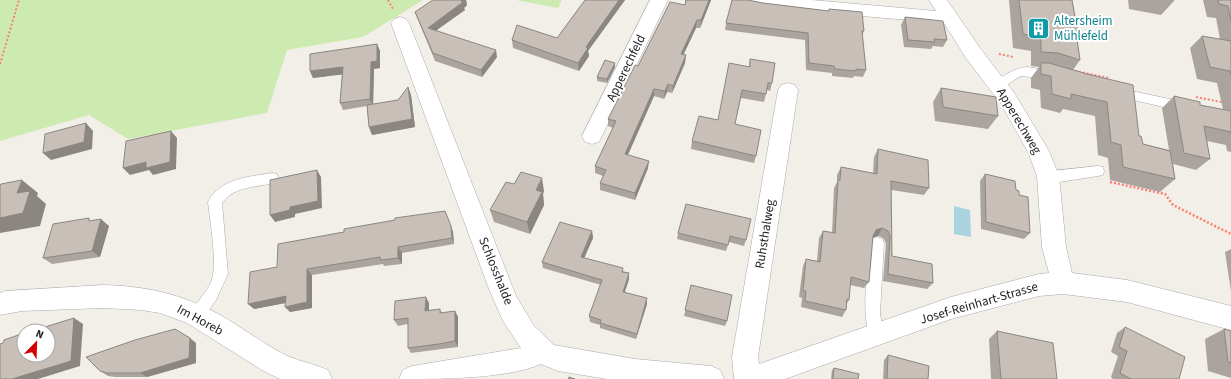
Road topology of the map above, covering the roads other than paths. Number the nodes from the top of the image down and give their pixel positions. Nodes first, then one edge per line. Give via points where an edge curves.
1 (659, 0) edge
2 (743, 0) edge
3 (943, 8) edge
4 (400, 23) dead end
5 (1067, 74) edge
6 (997, 84) junction
7 (1104, 89) edge
8 (788, 90) dead end
9 (1194, 109) edge
10 (592, 136) dead end
11 (1098, 171) road end
12 (1048, 176) junction
13 (272, 178) edge
14 (877, 243) edge
15 (1064, 283) junction
16 (0, 304) edge
17 (197, 315) junction
18 (1231, 318) edge
19 (876, 334) junction
20 (541, 350) junction
21 (319, 379) edge
22 (412, 379) edge
23 (711, 379) edge
24 (747, 379) edge
25 (758, 379) edge

1 - 10 street, Apperechfeld
2 - 3 street via 936,17
3 - 6 street, Apperechweg
4 - 20 street, Schlosshalde via 501,292 518,322
5 - 6 lane via 1024,70
6 - 12 street, Apperechweg via 1033,139
7 - 9 lane
8 - 24 street, Ruhsthalweg via 745,357
11 - 12 lane via 1059,177
12 - 15 street, Apperechweg via 1054,247
13 - 17 lane via 227,189 215,202 221,274 213,294
14 - 19 lane via 873,313
15 - 18 street, Josef-Reinhart-Strasse via 1127,291
15 - 19 street, Josef-Reinhart-Strasse via 1039,285 1009,292 951,308
16 - 17 street, Im Horeb via 89,296 140,297 170,304
17 - 21 street, Im Horeb via 301,376
19 - 25 street, Josef-Reinhart-Strasse via 767,373
20 - 22 street via 525,360
20 - 23 street, Schlosshalde via 553,358 640,373

